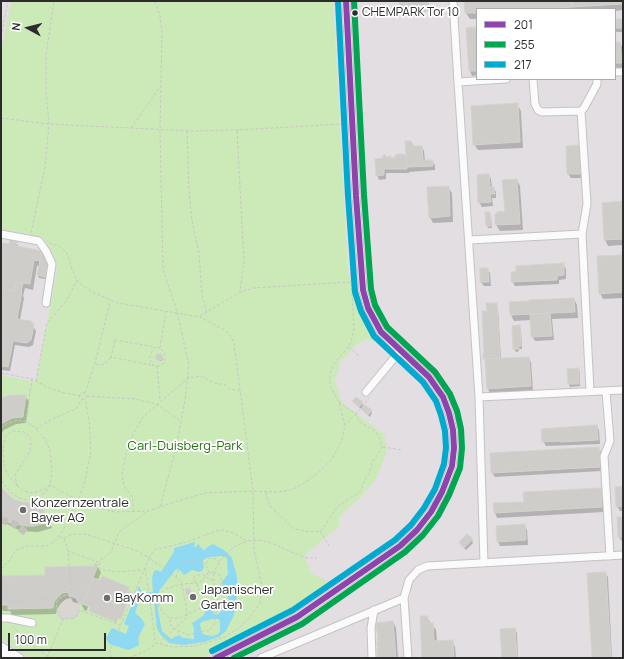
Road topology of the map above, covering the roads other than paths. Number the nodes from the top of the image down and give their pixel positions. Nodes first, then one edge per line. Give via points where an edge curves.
1 (346, 1) edge
2 (454, 1) edge
3 (490, 80) edge
4 (533, 80) edge
5 (597, 80) edge
6 (458, 82) junction
7 (581, 110) junction
8 (1, 234) edge
9 (582, 234) junction
10 (469, 240) junction
11 (46, 303) dead end
12 (400, 351) junction
13 (623, 390) edge
14 (606, 391) junction
15 (590, 392) junction
16 (368, 394) road end
17 (479, 397) junction
18 (610, 556) junction
19 (623, 556) edge
20 (484, 563) junction
21 (404, 598) junction
22 (374, 610) junction
23 (5, 618) edge
24 (32, 623) dead end
25 (1, 646) edge
26 (1, 651) edge
27 (9, 658) edge
28 (20, 658) edge
29 (216, 658) edge
30 (261, 658) edge
31 (372, 658) edge
32 (408, 658) edge

1 - 12 street via 362,281 365,299 372,316 382,332
2 - 6 street
3 - 6 street
4 - 7 street via 538,110
5 - 7 street
6 - 10 street
7 - 9 street via 587,204
8 - 11 street via 39,240 52,264
9 - 10 street
9 - 15 street
10 - 17 street
12 - 16 street
12 - 29 street via 434,383 445,401 452,422 452,461 437,502 417,530 391,552 297,617
13 - 14 street
14 - 15 street
14 - 18 street via 610,441 604,456
15 - 17 street
17 - 20 street
18 - 19 street
18 - 20 street
20 - 21 street via 427,566 418,570 409,580
21 - 22 street
21 - 32 street
22 - 30 street
22 - 31 street via 371,628
23 - 24 street
25 - 28 street
26 - 27 street

